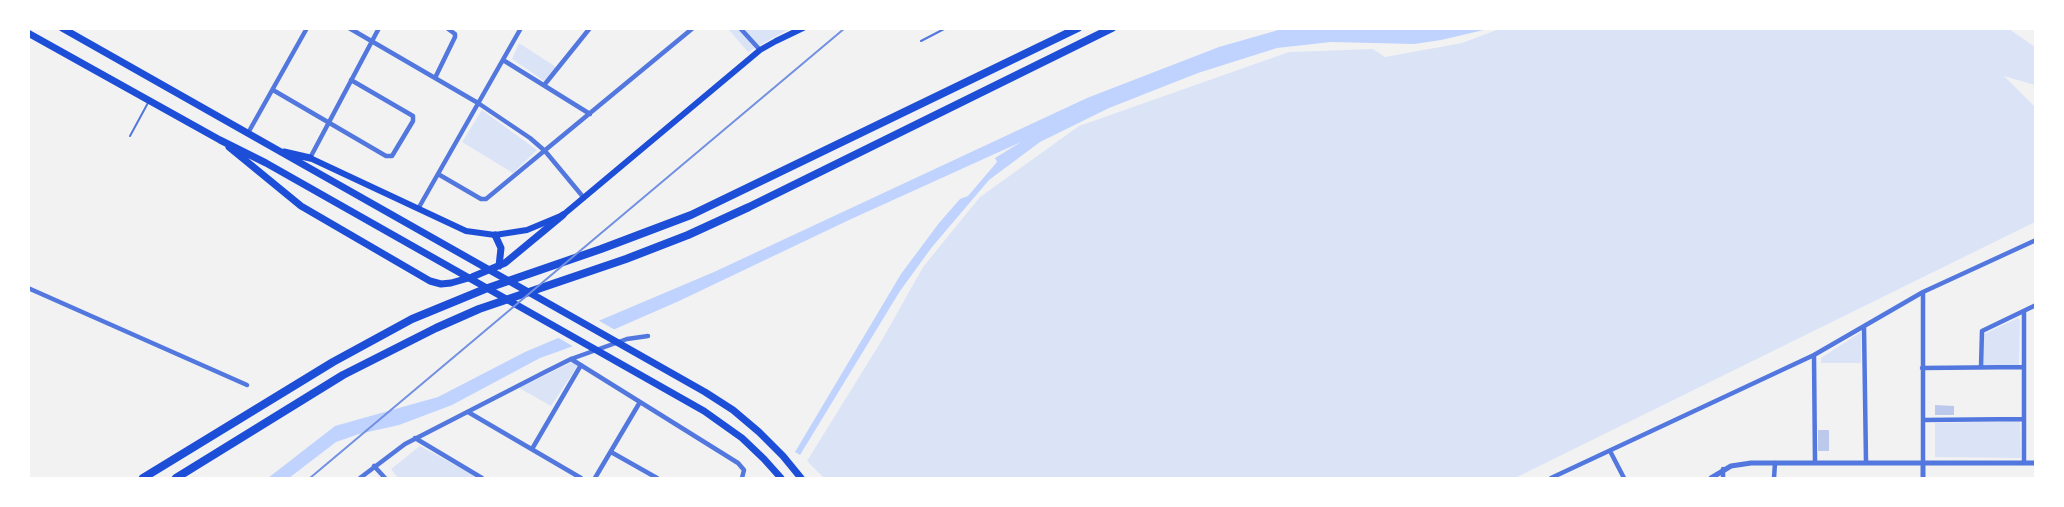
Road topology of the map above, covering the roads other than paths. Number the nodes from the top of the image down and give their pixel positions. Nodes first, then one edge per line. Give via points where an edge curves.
1 (62, 28) edge
2 (307, 28) edge
3 (349, 28) edge
4 (379, 28) edge
5 (447, 28) edge
6 (521, 28) edge
7 (590, 28) edge
8 (693, 28) edge
9 (740, 28) edge
10 (803, 28) edge
11 (946, 28) edge
12 (1078, 28) edge
13 (1112, 28) edge
14 (28, 33) edge
15 (921, 41) dead end
16 (372, 42) junction
17 (760, 50) junction
18 (503, 60) junction
19 (435, 78) junction
20 (351, 80) junction
21 (545, 84) junction
22 (273, 90) junction
23 (148, 101) junction
24 (478, 103) junction
25 (590, 114) junction
26 (328, 123) junction
27 (248, 134) junction
28 (130, 136) dead end
29 (220, 140) junction
30 (545, 151) junction
31 (278, 152) junction
32 (309, 158) junction
33 (438, 174) junction
34 (584, 198) junction
35 (418, 208) junction
36 (564, 215) junction
37 (495, 235) junction
38 (2036, 240) edge
39 (499, 266) junction
40 (28, 288) edge
41 (1923, 292) junction
42 (2036, 305) edge
43 (2024, 311) junction
44 (1864, 327) junction
45 (648, 336) dead end
46 (1814, 355) junction
47 (572, 359) junction
48 (581, 365) junction
49 (1981, 367) junction
50 (2024, 367) junction
51 (1922, 368) junction
52 (247, 385) dead end
53 (640, 402) junction
54 (468, 412) junction
55 (2025, 419) junction
56 (1923, 420) junction
57 (415, 438) junction
58 (532, 449) junction
59 (1610, 451) junction
60 (611, 452) junction
61 (1775, 462) junction
62 (1815, 462) junction
63 (1866, 462) junction
64 (1923, 462) junction
65 (2025, 462) junction
66 (2036, 463) edge
67 (374, 466) junction
68 (1723, 469) junction
69 (1563, 476) edge
70 (143, 478) edge
71 (176, 478) edge
72 (360, 478) edge
73 (384, 478) edge
74 (480, 478) edge
75 (581, 478) edge
76 (595, 478) edge
77 (657, 478) edge
78 (742, 478) edge
79 (781, 478) edge
80 (801, 478) edge
81 (1551, 478) edge
82 (1623, 478) edge
83 (1711, 478) edge
84 (1723, 478) edge
85 (1774, 478) edge
86 (1923, 478) edge

1 - 27 main road
2 - 22 street
3 - 16 street
4 - 16 street
5 - 19 street via 456,38
6 - 18 street
7 - 21 street
8 - 25 street
9 - 17 street
10 - 17 main road
11 - 15 lane
12 - 70 highway via 691,215 412,319 333,362
13 - 71 highway via 698,230 436,328 343,375
14 - 23 main road
16 - 19 street
16 - 20 street
17 - 34 main road
18 - 21 street
18 - 24 street
19 - 24 street
20 - 26 street
20 - 26 street via 413,116 412,121 390,157
21 - 25 street
22 - 26 street
22 - 27 street
23 - 28 lane
23 - 29 main road
24 - 30 street
24 - 33 street
25 - 30 street
26 - 32 street
27 - 31 main road
29 - 39 main road via 301,206 430,280 451,283
29 - 79 main road via 724,423
30 - 33 street via 485,200
30 - 34 street
31 - 32 main road
31 - 80 main road via 705,392 772,443
32 - 35 main road
33 - 35 street
34 - 36 main road
35 - 37 main road via 466,231
36 - 37 main road via 527,230
36 - 39 main road
37 - 39 main road via 501,248
38 - 41 street
40 - 52 street
41 - 44 street
41 - 51 street
42 - 43 street
43 - 49 street via 1982,331
43 - 50 street
44 - 46 street
44 - 63 street
45 - 47 street via 627,339
46 - 59 street
46 - 62 street
47 - 48 street
47 - 54 street
48 - 53 street
48 - 58 street
49 - 50 street
49 - 51 street
50 - 55 street
51 - 56 street
53 - 60 street
53 - 78 street via 738,464 744,470
54 - 57 street
54 - 58 street
55 - 56 street
55 - 65 street
56 - 64 street
57 - 67 street
57 - 74 street
58 - 75 street
59 - 69 street
59 - 82 street
60 - 76 street
60 - 77 street
61 - 62 street
61 - 68 street
61 - 85 street
62 - 63 street
63 - 64 street
64 - 65 street
64 - 86 street
65 - 66 street
67 - 72 street
67 - 73 street
68 - 83 street
68 - 84 street
69 - 81 street

